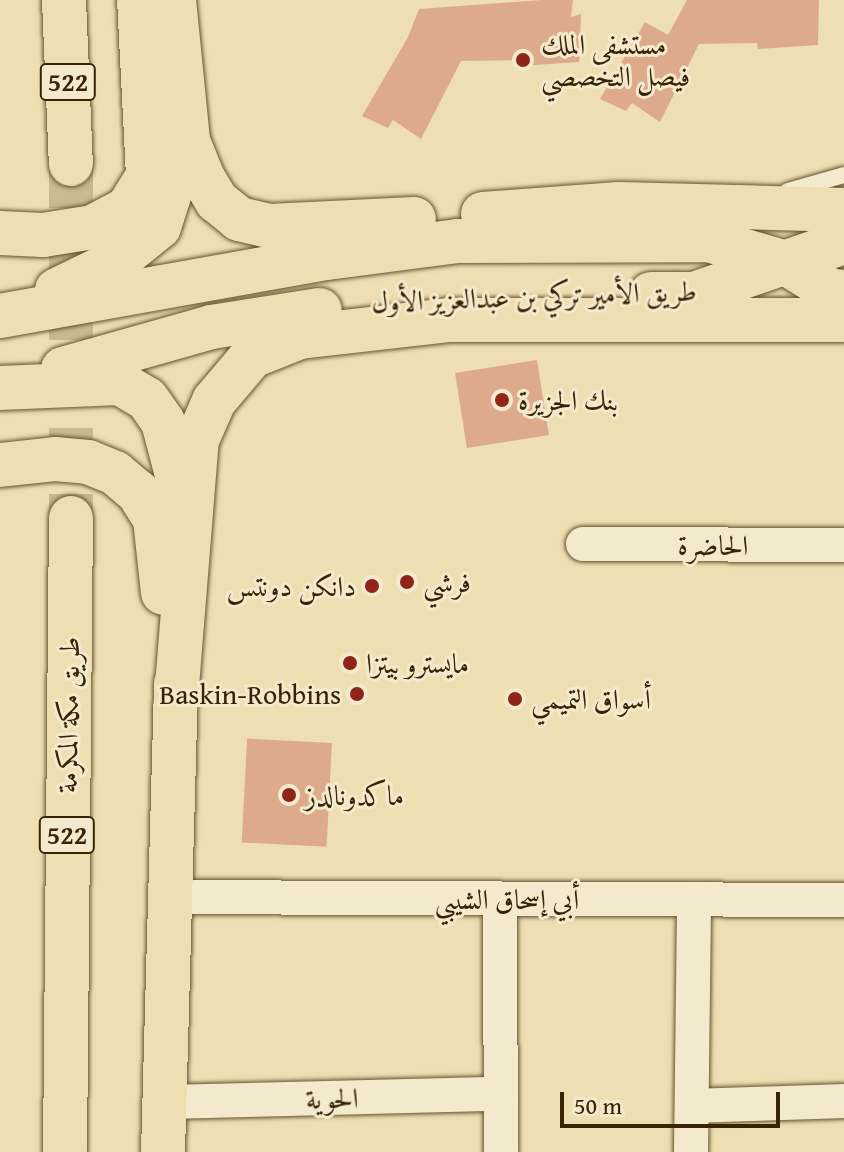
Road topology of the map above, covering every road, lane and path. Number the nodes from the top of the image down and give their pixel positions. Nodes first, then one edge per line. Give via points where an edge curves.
1 (64, 0) edge
2 (139, 0) edge
3 (156, 0) edge
4 (174, 0) edge
5 (71, 164) tunnel mouth
6 (844, 175) edge
7 (619, 204) junction
8 (844, 210) edge
9 (0, 233) edge
10 (844, 242) edge
11 (786, 263) junction
12 (844, 292) edge
13 (2, 314) edge
14 (844, 320) edge
15 (1, 387) edge
16 (0, 465) edge
17 (71, 518) tunnel mouth
18 (583, 544) dead end
19 (844, 545) edge
20 (175, 711) junction
21 (170, 897) junction
22 (500, 899) junction
23 (694, 899) junction
24 (844, 900) edge
25 (501, 1094) junction
26 (844, 1101) edge
27 (164, 1102) junction
28 (692, 1106) junction
29 (65, 1152) edge
30 (163, 1152) edge
31 (501, 1152) edge
32 (691, 1152) edge

1 - 5 main road, 522
2 - 9 main road via 148,176 128,208 93,227 43,235
3 - 13 main road via 175,177 159,227 117,261
4 - 7 main road via 188,141 217,201 239,219 269,226 339,224
6 - 7 lane via 794,191 703,191
7 - 8 main road
10 - 11 main road, طريق الأمير تركي بن عبدالعزيز الأول
11 - 12 main road, طريق الأمير تركي بن عبدالعزيز الأول via 831,291
11 - 13 main road, طريق الأمير تركي بن عبدالعزيز الأول via 708,240 458,241
11 - 15 main road, طريق الأمير تركي بن عبدالعزيز الأول via 694,294 406,296 211,327
14 - 20 main road via 450,320 300,337 252,356 214,401 197,440
15 - 20 main road via 120,383 147,399 163,422 177,475
16 - 20 main road via 29,459 88,462 115,473 138,492 155,519
17 - 29 main road, طريق مكة المكرمة / 522
18 - 19 street, الحاضرة
20 - 21 main road
21 - 22 street, أبي إسحاق الشيبي
21 - 27 main road
22 - 23 street, أبي إسحاق الشيبي
22 - 25 street
23 - 24 street, أبي إسحاق الشيبي
23 - 28 street
25 - 27 street, الحوية
25 - 31 street
26 - 28 street
27 - 30 main road
28 - 32 street

